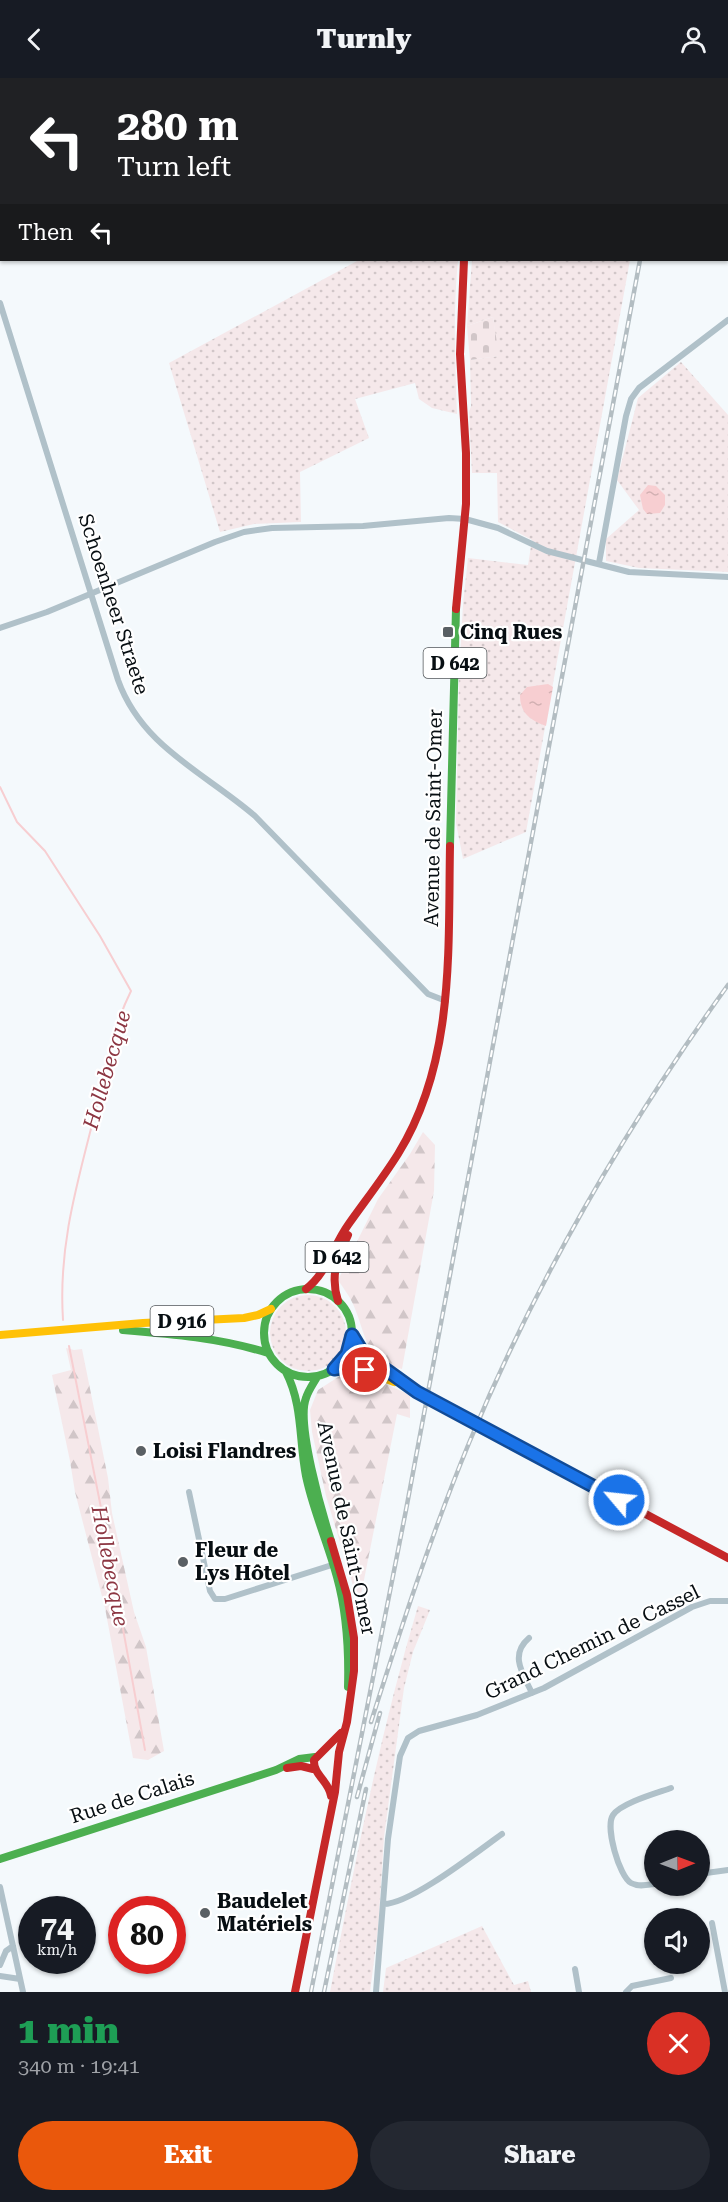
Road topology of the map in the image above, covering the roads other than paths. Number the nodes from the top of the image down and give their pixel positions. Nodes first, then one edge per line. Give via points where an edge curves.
1 (464, 261) edge
2 (0, 303) edge
3 (728, 320) edge
4 (465, 519) junction
5 (599, 563) junction
6 (728, 577) edge
7 (91, 593) junction
8 (0, 628) edge
9 (446, 1001) junction
10 (358, 1214) junction
11 (306, 1289) junction
12 (339, 1303) junction
13 (271, 1309) junction
14 (91, 1329) junction
15 (0, 1335) edge
16 (352, 1335) junction
17 (268, 1353) junction
18 (334, 1369) junction
19 (286, 1372) junction
20 (317, 1377) junction
21 (417, 1392) junction
22 (189, 1492) dead end
23 (728, 1558) edge
24 (335, 1564) junction
25 (728, 1601) edge
26 (529, 1638) dead end
27 (532, 1693) junction
28 (319, 1754) junction
29 (337, 1766) junction
30 (314, 1769) junction
31 (276, 1770) junction
32 (322, 1777) junction
33 (671, 1788) dead end
34 (332, 1802) junction
35 (502, 1834) dead end
36 (0, 1859) edge
37 (728, 1870) edge
38 (710, 1872) edge
39 (644, 1885) edge
40 (0, 1887) edge
41 (383, 1904) junction
42 (712, 1923) dead end
43 (13, 1946) junction
44 (0, 1965) edge
45 (575, 1969) dead end
46 (0, 1976) edge
47 (671, 1978) dead end
48 (20, 1979) junction
49 (23, 1992) edge
50 (295, 1992) edge
51 (376, 1992) edge
52 (579, 1992) edge
53 (626, 1992) edge
54 (725, 1992) edge

1 - 4 main road, Avenue de Saint-Omer / D 642 via 460,341
2 - 7 street, Schoenheer Straete
3 - 5 street via 633,395
4 - 5 street via 498,528 547,551
4 - 7 street via 251,531 207,544
4 - 9 main road, Avenue de Saint-Omer / D 642 via 456,614
5 - 6 street via 645,574
7 - 8 street
7 - 9 street, Schoenheer Straete via 122,689 136,718 148,732 255,816 424,989 434,998
9 - 10 main road, Avenue de Saint-Omer / D 642 via 437,1059 420,1110 399,1153
10 - 11 main road, Avenue de Saint-Omer / D 642 via 342,1234 318,1280
10 - 12 main road, Avenue de Saint-Omer / D 642 via 333,1270 332,1284
11 - 12 main road via 326,1293
11 - 13 main road via 286,1295
12 - 16 main road via 348,1316
13 - 14 main road, D 916 via 244,1318
13 - 17 main road via 263,1333
14 - 15 main road, D 916
14 - 17 main road, D 916 via 176,1334
16 - 18 main road via 347,1354
16 - 21 main road via 363,1353
17 - 19 main road
18 - 20 main road
18 - 21 main road via 358,1368
19 - 20 main road
19 - 24 main road, Avenue de Saint-Omer via 295,1391 310,1492
20 - 24 main road, Avenue de Saint-Omer via 305,1399 305,1427
21 - 23 main road, bridge
22 - 24 street via 215,1599
24 - 28 main road, Avenue de Saint-Omer via 345,1620 348,1679 342,1731 333,1745
24 - 29 main road, Avenue de Saint-Omer via 351,1613 355,1658 352,1696
25 - 27 street, Grand Chemin de Cassel via 692,1607
26 - 27 street via 521,1645 518,1658
27 - 41 street, Grand Chemin de Cassel via 470,1718 419,1731 405,1743 389,1832
28 - 29 main road via 332,1753
28 - 30 main road
28 - 31 main road, Rue de Calais
29 - 32 main road via 331,1776
29 - 34 main road, Avenue de Saint-Omer
30 - 31 main road, Rue de Calais via 299,1766
30 - 32 main road
31 - 36 main road, Rue de Calais
32 - 34 main road via 330,1788
33 - 39 street via 619,1809 609,1825 627,1880
34 - 50 main road, Avenue de Saint-Omer
35 - 41 street via 435,1881 395,1902
37 - 38 street
40 - 43 street
41 - 51 street, Grand Chemin de Cassel
42 - 54 street
43 - 44 street
43 - 48 street
45 - 52 street
46 - 48 street
47 - 53 street via 632,1986
48 - 49 street

